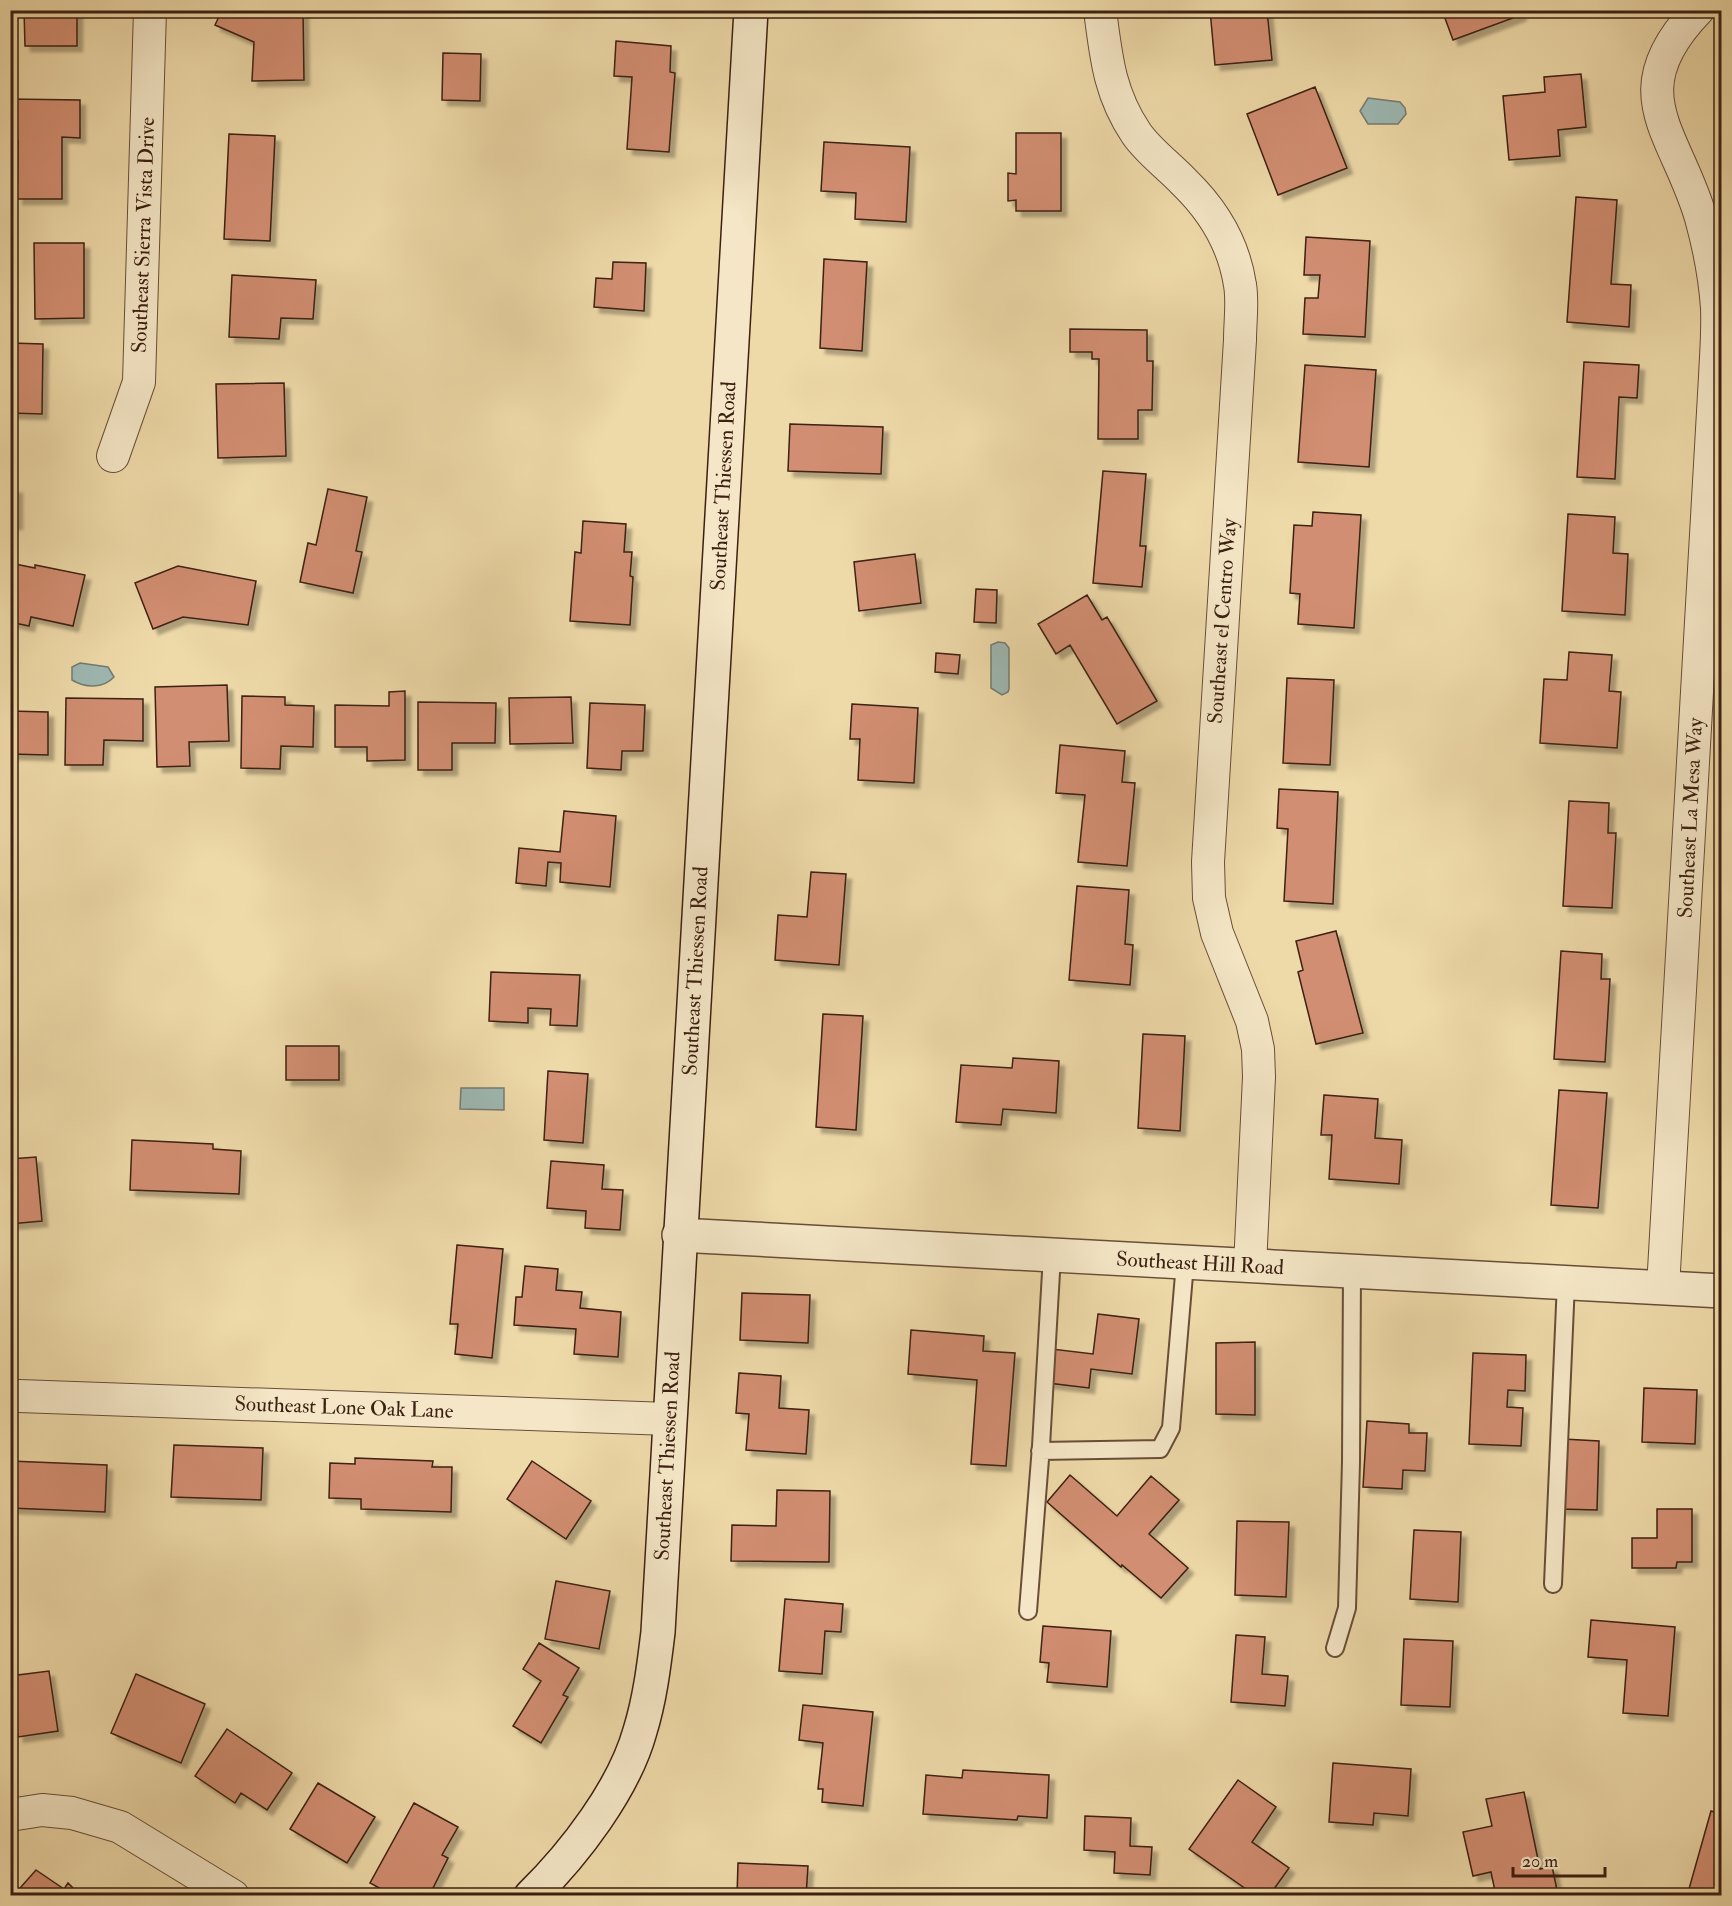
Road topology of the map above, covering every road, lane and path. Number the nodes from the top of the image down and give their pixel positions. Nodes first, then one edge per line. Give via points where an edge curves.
1 (150, 10) edge
2 (751, 10) edge
3 (1100, 10) edge
4 (1698, 10) edge
5 (113, 456) dead end
6 (679, 1235) junction
7 (1052, 1255) junction
8 (1185, 1263) junction
9 (1250, 1266) junction
10 (1352, 1271) junction
11 (1566, 1281) junction
12 (1663, 1288) junction
13 (1722, 1291) edge
14 (19, 1396) dead end
15 (669, 1419) junction
16 (1040, 1451) junction
17 (1553, 1584) dead end
18 (1028, 1611) dead end
19 (1335, 1648) dead end
20 (10, 1815) edge
21 (233, 1896) edge
22 (531, 1896) edge

1 - 5 street, Southeast Sierra Vista Drive via 139,382
2 - 6 main road, Southeast Thiessen Road
3 - 9 street, Southeast el Centro Way via 1108,74 1123,110 1137,134 1198,195 1220,227 1241,286 1208,862 1209,898 1217,933 1252,1021 1258,1049
4 - 12 street, Southeast La Mesa Way via 1663,58 1656,89 1659,114 1700,216 1717,309
6 - 7 main road, Southeast Hill Road
6 - 15 main road, Southeast Thiessen Road
7 - 8 main road, Southeast Hill Road
7 - 16 lane
8 - 9 main road, Southeast Hill Road
8 - 16 lane via 1171,1428 1160,1449
9 - 10 main road, Southeast Hill Road
10 - 11 main road, Southeast Hill Road
10 - 19 lane via 1347,1608
11 - 12 main road, Southeast Hill Road
11 - 17 lane
12 - 13 main road, Southeast Hill Road
14 - 15 street, Southeast Lone Oak Lane
15 - 22 main road, Southeast Thiessen Road via 658,1632 653,1678 640,1733 593,1824
16 - 18 lane
20 - 21 street via 42,1810 72,1813 120,1827

